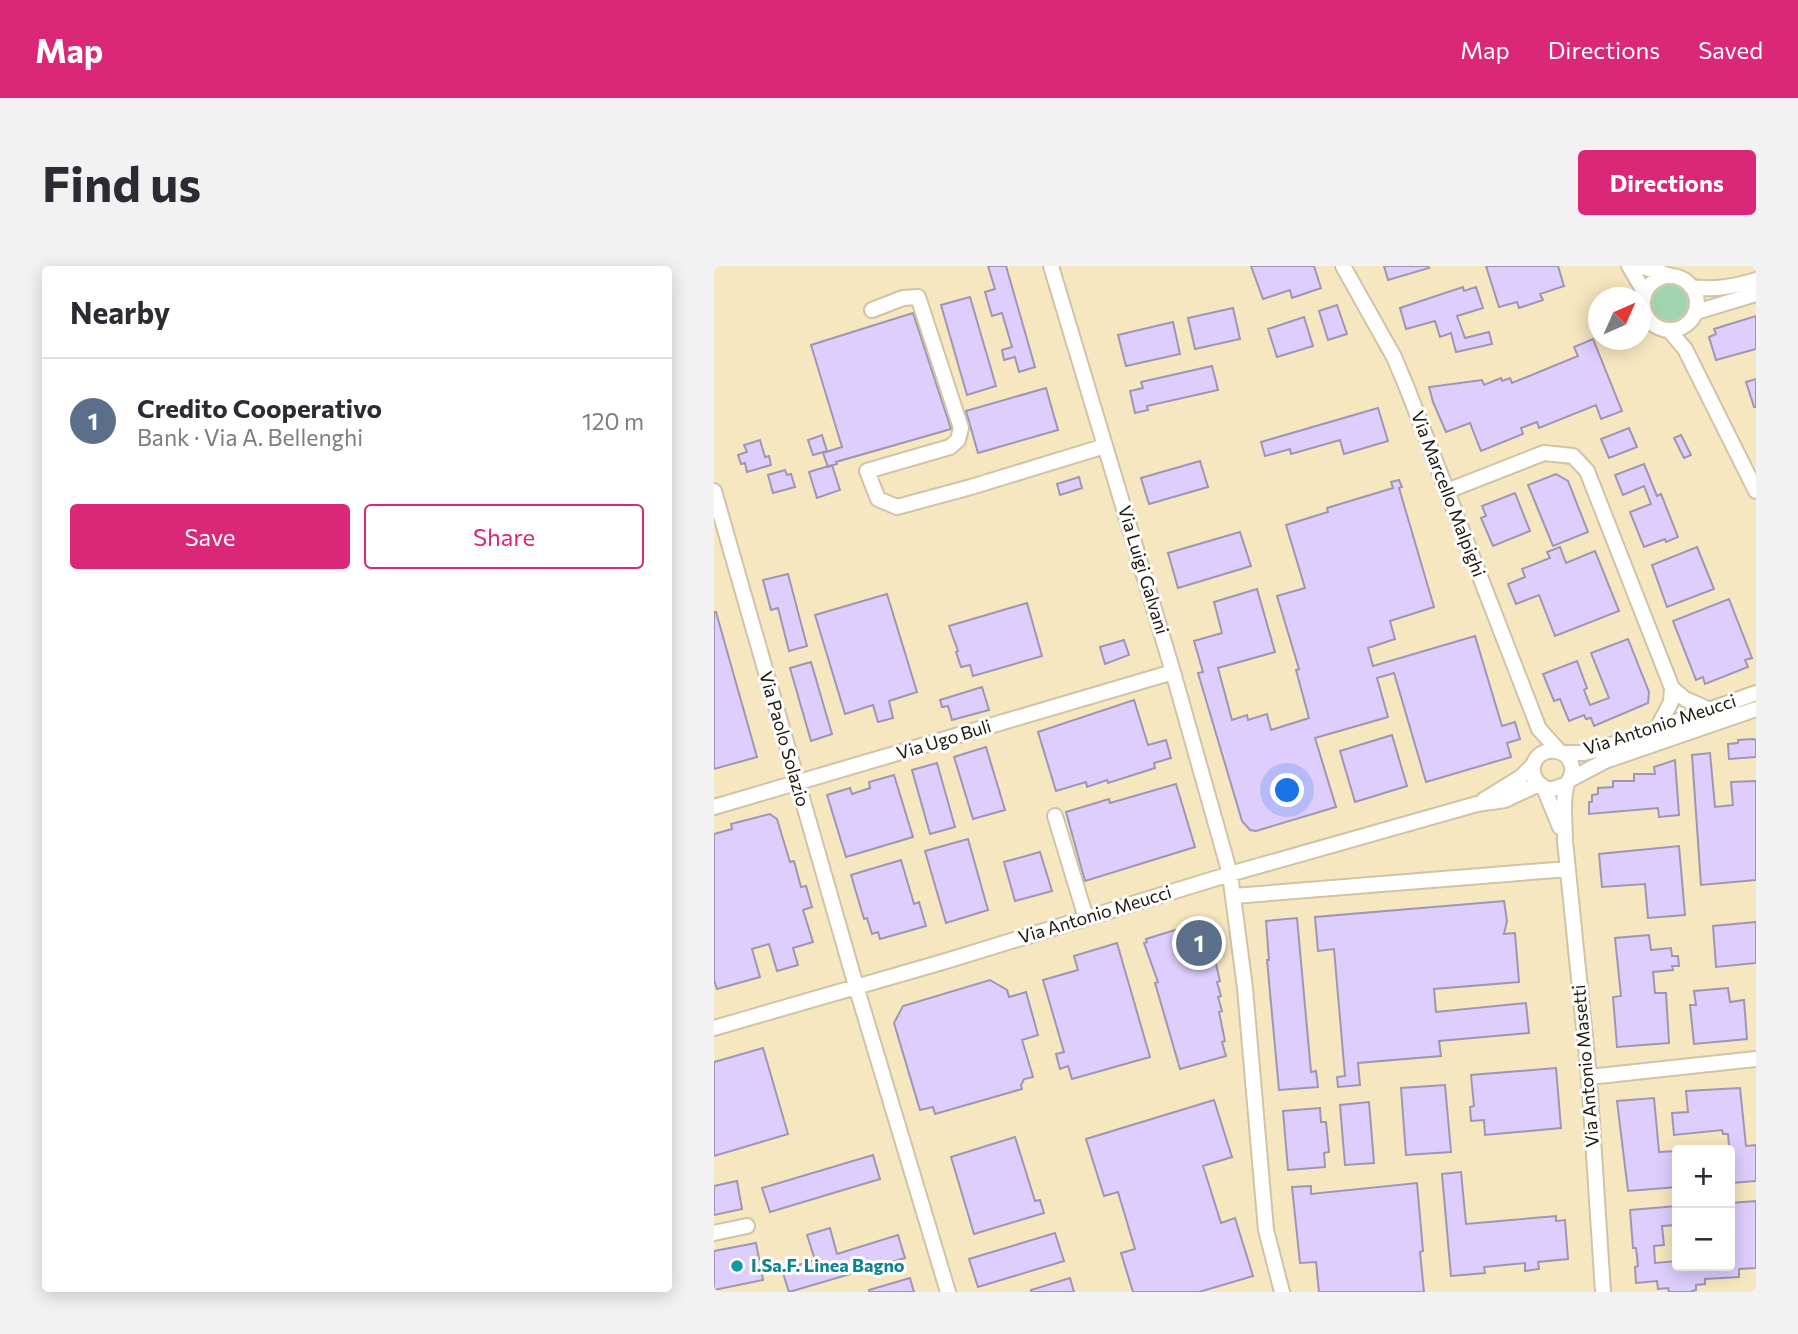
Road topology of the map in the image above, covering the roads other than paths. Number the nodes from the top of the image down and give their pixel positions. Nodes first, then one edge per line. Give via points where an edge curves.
1 (1051, 266) edge
2 (1343, 266) edge
3 (1629, 266) edge
4 (1640, 266) edge
5 (1672, 277) junction
6 (1756, 280) edge
7 (1642, 287) edge
8 (1651, 287) edge
9 (1691, 287) junction
10 (1756, 294) edge
11 (872, 310) dead end
12 (1693, 316) junction
13 (1651, 321) edge
14 (1669, 330) junction
15 (1685, 349) junction
16 (1105, 446) junction
17 (714, 491) edge
18 (1447, 491) junction
19 (1756, 491) edge
20 (1174, 672) junction
21 (1672, 688) junction
22 (1756, 693) edge
23 (1756, 709) edge
24 (1710, 710) junction
25 (1539, 729) junction
26 (1657, 729) junction
27 (1562, 752) junction
28 (1534, 762) junction
29 (1569, 782) junction
30 (797, 783) junction
31 (1542, 786) junction
32 (1477, 804) junction
33 (714, 807) edge
34 (1055, 816) dead end
35 (1565, 841) junction
36 (1568, 869) junction
37 (1230, 874) junction
38 (1234, 896) junction
39 (1086, 918) junction
40 (856, 986) junction
41 (714, 1028) edge
42 (1756, 1059) edge
43 (1589, 1077) junction
44 (747, 1226) dead end
45 (714, 1234) edge
46 (948, 1292) edge
47 (1282, 1292) edge
48 (1602, 1292) edge

1 - 16 street, Via Luigi Galvani
2 - 18 street, Via Marcello Malpighi via 1394,357
3 - 7 street
4 - 5 street
5 - 8 street
5 - 9 street
6 - 9 street via 1728,288
9 - 12 street via 1697,303
10 - 12 street
11 - 16 street via 918,297 961,428 950,447 867,471 878,499 897,507
12 - 14 street
12 - 15 street
13 - 14 street
14 - 15 street
15 - 19 street
16 - 20 street, Via Luigi Galvani
17 - 30 street, Via Paolo Solazio
18 - 21 street via 1544,453 1573,456 1587,471
18 - 25 street, Via Marcello Malpighi
20 - 30 street, Via Ugo Buli
20 - 37 street, Via Luigi Galvani
21 - 24 street
21 - 26 street via 1671,702
22 - 24 street, Via Antonio Meucci
23 - 29 street, Via Antonio Meucci via 1605,761
24 - 26 street, Via Antonio Meucci
25 - 27 street, Via Marcello Malpighi
25 - 28 street, Via Marcello Malpighi
26 - 27 street, Via Antonio Meucci via 1600,749
27 - 28 street via 1547,751
27 - 29 street via 1573,768
28 - 31 street via 1533,774
28 - 32 street, Via Antonio Meucci via 1521,777
29 - 31 street via 1556,789
29 - 35 street, Via Antonio Masetti
30 - 33 street, Via Ugo Buli
30 - 40 street, Via Paolo Solazio
31 - 32 street, Via Antonio Meucci via 1505,800
31 - 35 street, Via Antonio Masetti
32 - 37 street, Via Antonio Meucci
34 - 39 street
35 - 36 street, Via Antonio Masetti
36 - 38 street
36 - 43 street, Via Antonio Masetti
37 - 38 street, Via Luigi Galvani
37 - 39 street, Via Antonio Meucci
38 - 47 street, Via Luigi Galvani via 1266,1230
39 - 40 street, Via Antonio Meucci
40 - 41 street, Via Antonio Meucci
40 - 46 street, Via Paolo Solazio
42 - 43 street
43 - 48 street, Via Antonio Masetti
44 - 45 street

